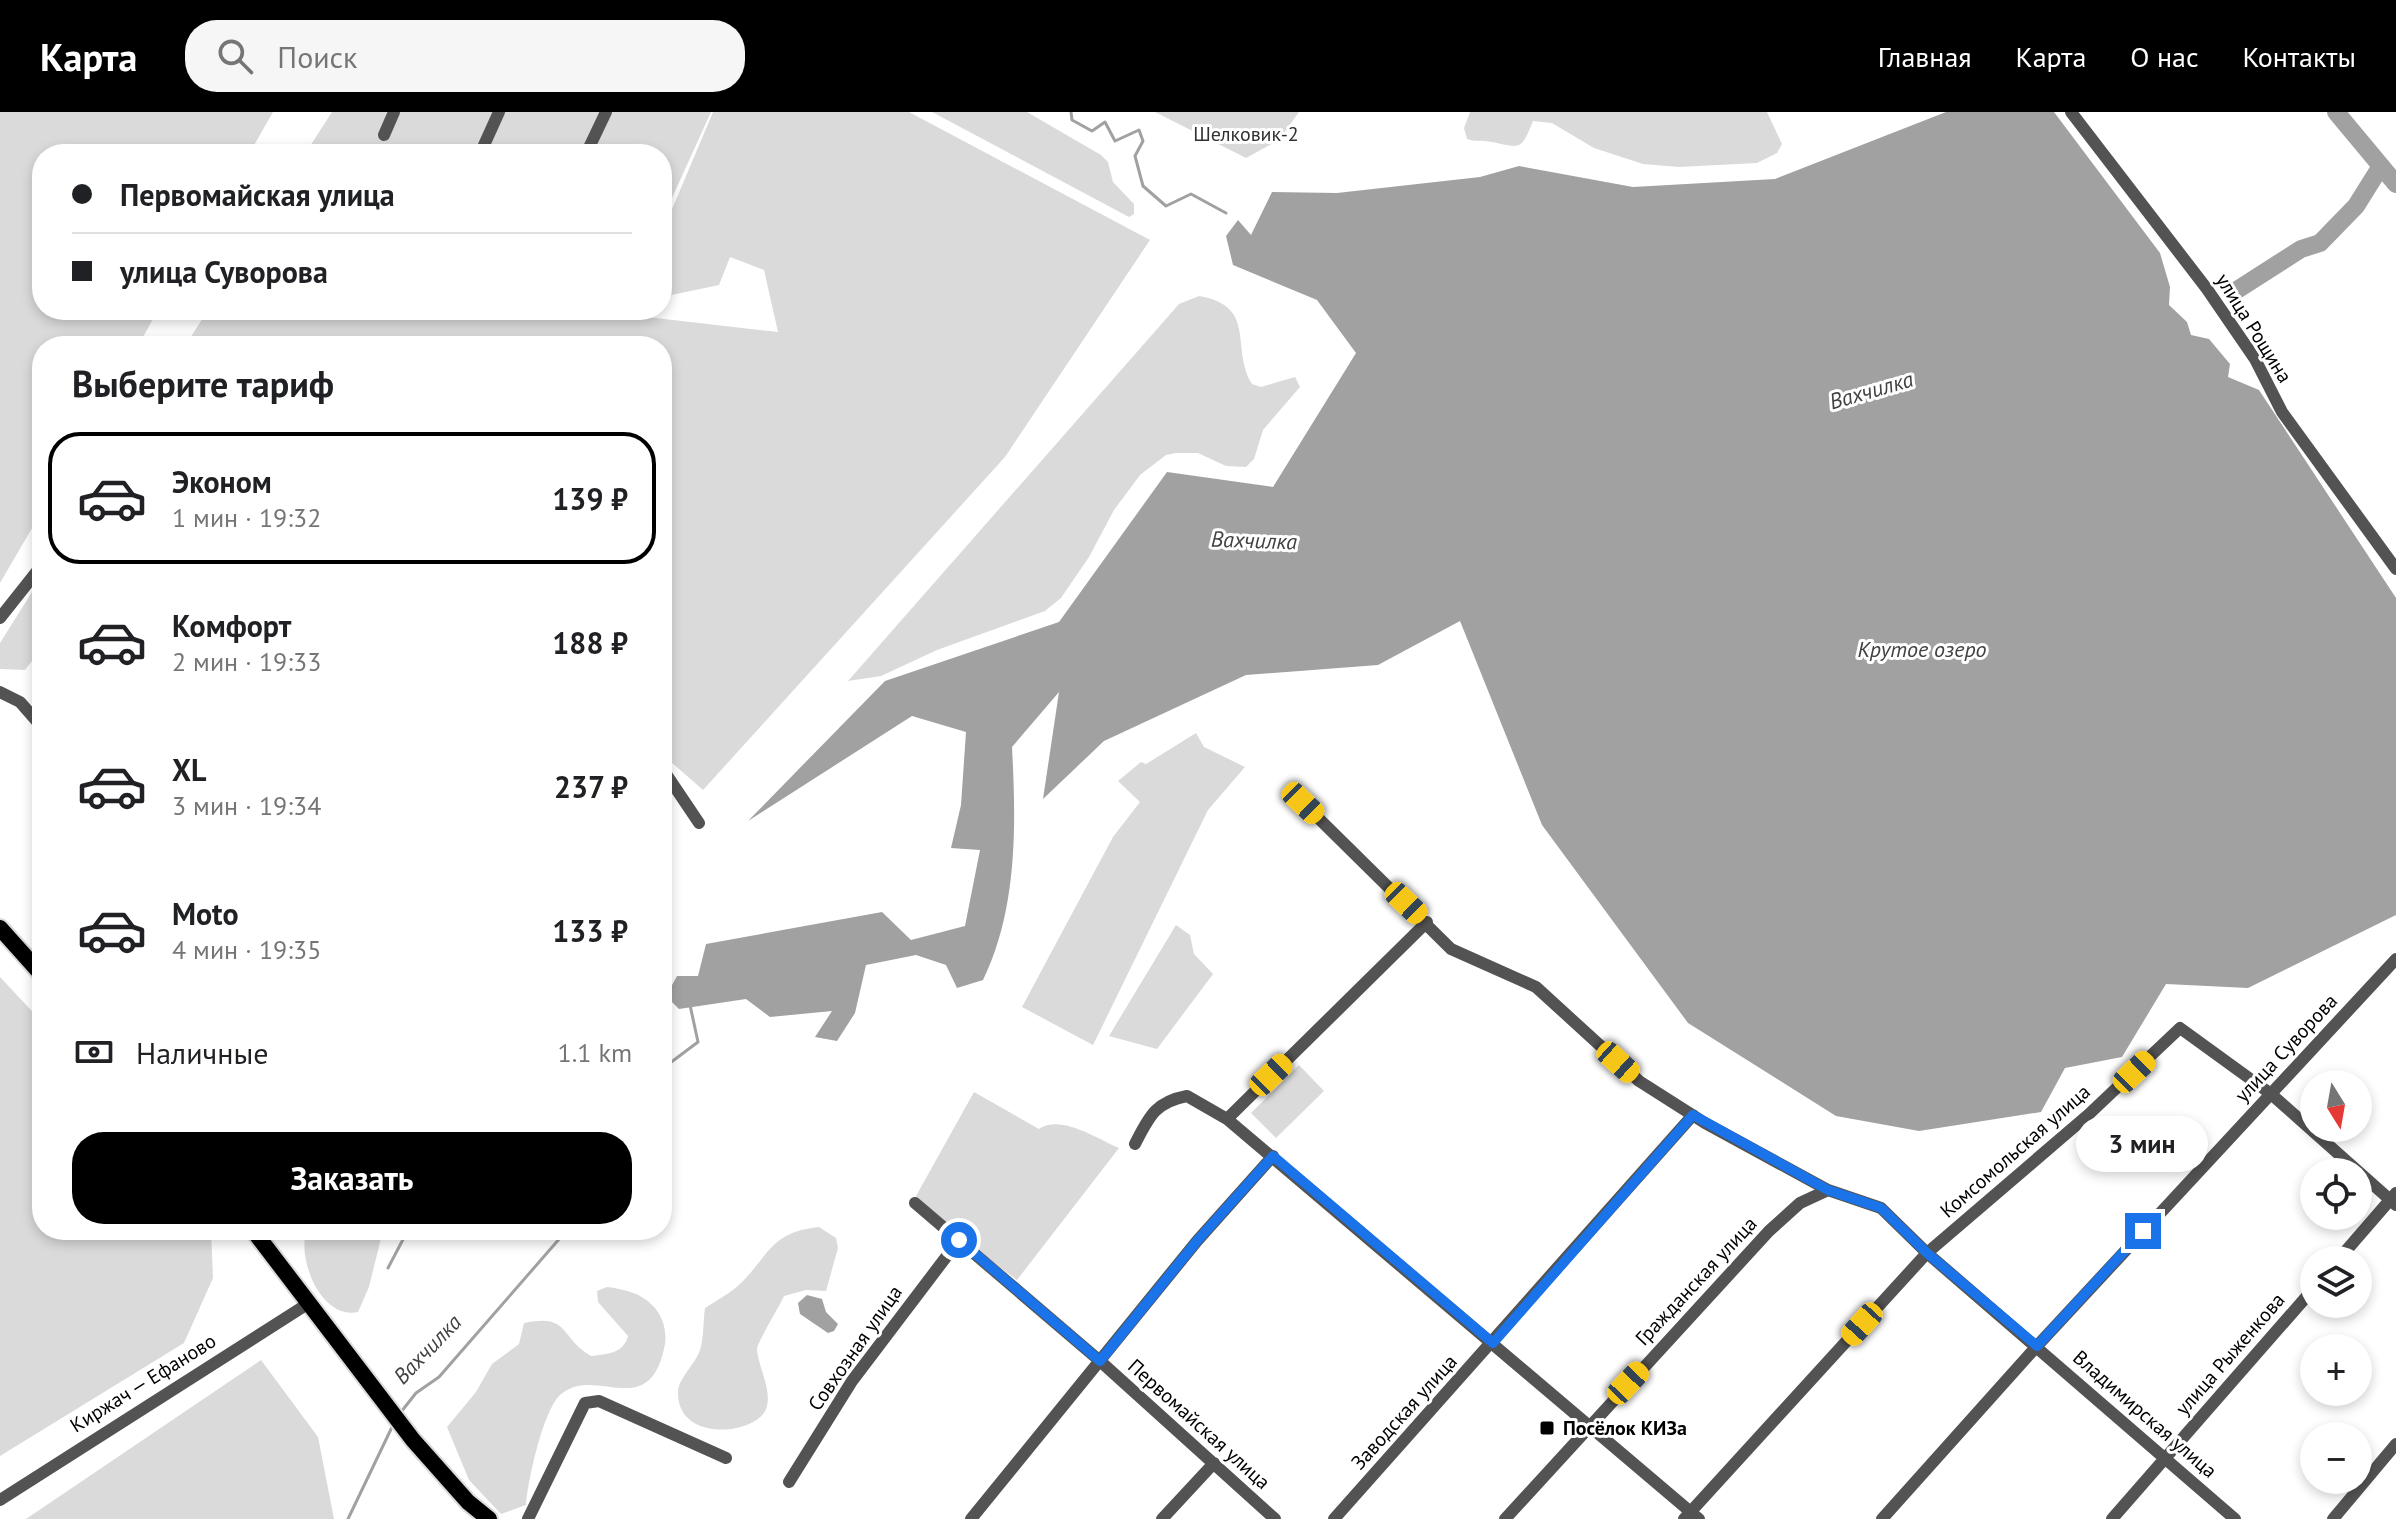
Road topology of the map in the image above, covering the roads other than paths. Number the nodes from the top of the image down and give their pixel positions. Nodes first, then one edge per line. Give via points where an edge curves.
1 (394, 112) edge
2 (499, 112) edge
3 (606, 112) edge
4 (2071, 112) edge
5 (384, 135) dead end
6 (485, 144) edge
7 (591, 144) edge
8 (2396, 569) edge
9 (32, 578) edge
10 (0, 618) edge
11 (0, 692) edge
12 (32, 716) edge
13 (672, 783) edge
14 (1303, 803) dead end
15 (699, 823) dead end
16 (1427, 922) junction
17 (0, 928) edge
18 (2396, 959) edge
19 (32, 964) edge
20 (2271, 1094) junction
21 (1693, 1115) junction
22 (1227, 1119) junction
23 (1135, 1144) dead end
24 (1273, 1156) junction
25 (1828, 1190) junction
26 (2394, 1199) edge
27 (915, 1203) dead end
28 (261, 1240) edge
29 (959, 1240) junction
30 (2351, 1246) edge
31 (1927, 1253) junction
32 (309, 1303) junction
33 (2300, 1304) edge
34 (1493, 1343) junction
35 (2037, 1346) junction
36 (1100, 1361) junction
37 (1588, 1427) junction
38 (2396, 1444) edge
39 (726, 1458) dead end
40 (2164, 1461) junction
41 (1214, 1463) junction
42 (789, 1482) dead end
43 (0, 1500) edge
44 (1691, 1517) edge
45 (489, 1519) edge
46 (528, 1519) edge
47 (971, 1519) edge
48 (1162, 1519) edge
49 (1275, 1519) edge
50 (1334, 1519) edge
51 (1505, 1519) edge
52 (1882, 1519) edge
53 (2112, 1519) edge
54 (2235, 1519) edge
55 (2333, 1519) edge

1 - 5 street
2 - 6 street
3 - 7 street
4 - 8 street, улица Рощина via 2207,289 2255,359 2282,412
9 - 10 street
11 - 12 street
13 - 15 street
14 - 16 street, Владимирская улица
16 - 21 street, Владимирская улица via 1451,949 1536,987 1639,1081
16 - 22 street
17 - 19 main road
18 - 20 street, улица Суворова
20 - 26 street
20 - 31 street, Комсомольская улица via 2180,1028
20 - 35 street, улица Суворова
21 - 25 street, Владимирская улица
21 - 34 street, Заводская улица
22 - 23 street via 1187,1096 1166,1099
22 - 24 street
24 - 34 street
24 - 36 street
25 - 31 street, Владимирская улица via 1881,1208
25 - 37 street, Гражданская улица via 1800,1203 1769,1231
26 - 30 street
27 - 29 street, Первомайская улица
28 - 32 main road
29 - 36 street, Первомайская улица
29 - 42 street, Совхозная улица via 852,1381
31 - 35 street, Владимирская улица
31 - 44 street, Комсомольская улица
32 - 43 street, Киржач — Ефаново
32 - 45 main road via 413,1440
33 - 40 street, улица Рыженкова
34 - 37 street
34 - 50 street, Заводская улица
35 - 40 street, Владимирская улица
35 - 52 street, улица Суворова
36 - 41 street, Первомайская улица
36 - 47 street
37 - 44 street
37 - 51 street, Гражданская улица
38 - 55 street
39 - 46 street via 599,1401 585,1403
40 - 53 street, улица Рыженкова
40 - 54 street, Владимирская улица
41 - 48 street
41 - 49 street, Первомайская улица

